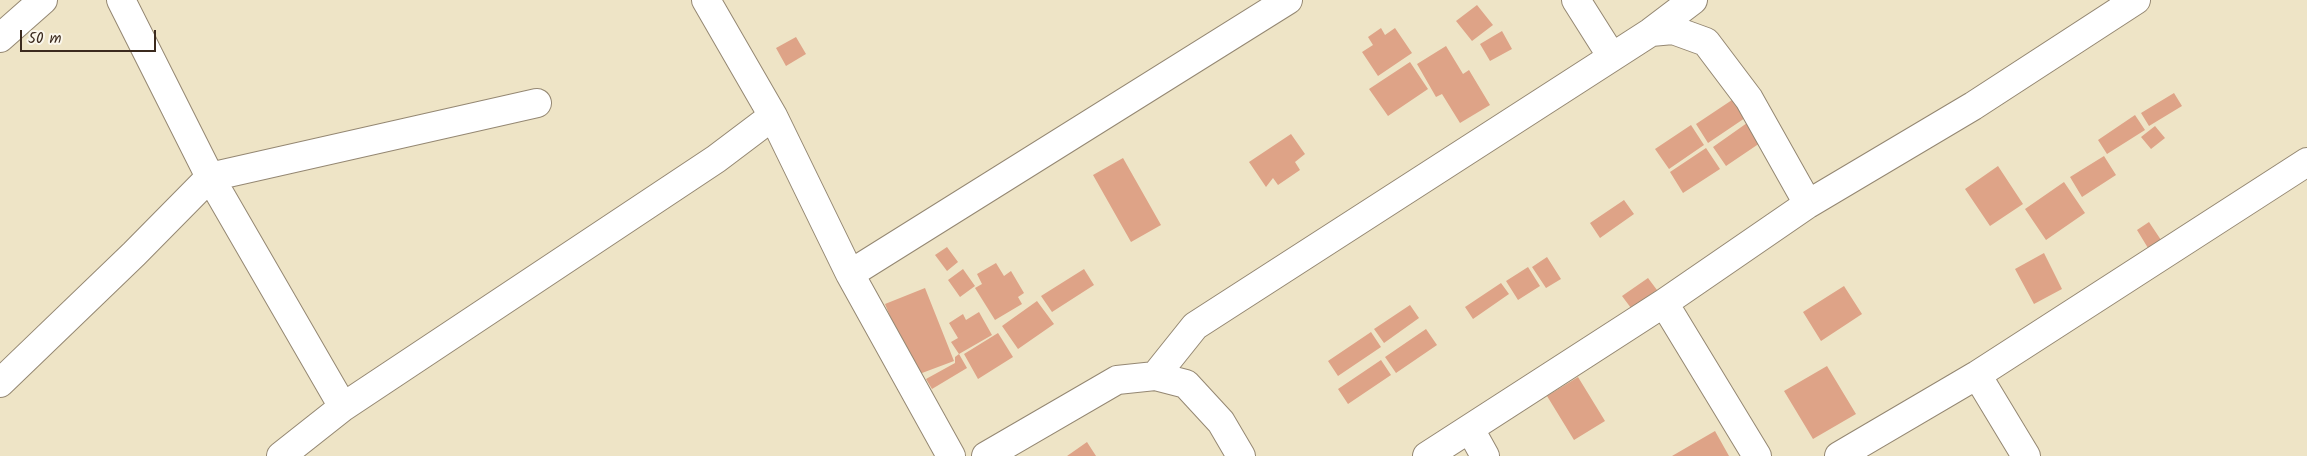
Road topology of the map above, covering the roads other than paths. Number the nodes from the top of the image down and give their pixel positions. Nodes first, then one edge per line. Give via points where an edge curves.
1 (43, 0) edge
2 (121, 0) edge
3 (706, 0) edge
4 (1288, 0) edge
5 (1576, 0) edge
6 (1693, 0) edge
7 (2136, 0) edge
8 (1651, 32) junction
9 (0, 38) edge
10 (1612, 57) junction
11 (536, 103) dead end
12 (773, 116) junction
13 (2307, 162) edge
14 (210, 177) junction
15 (1808, 204) junction
16 (850, 274) junction
17 (1664, 303) junction
18 (1977, 375) junction
19 (1155, 376) junction
20 (0, 383) edge
21 (343, 407) junction
22 (1470, 429) junction
23 (281, 456) edge
24 (952, 456) edge
25 (986, 456) edge
26 (1241, 456) edge
27 (1427, 456) edge
28 (1485, 456) edge
29 (1757, 456) edge
30 (1839, 456) edge
31 (2026, 456) edge

1 - 9 street
2 - 14 street
3 - 12 street
4 - 16 street
5 - 10 street
6 - 8 street
7 - 15 street via 1966,111
8 - 10 street
8 - 15 street via 1673,30 1706,42 1748,99
10 - 19 street via 1195,326
11 - 14 street
12 - 16 street
12 - 21 street via 716,159
13 - 18 street
14 - 20 street
14 - 21 street
15 - 17 street
16 - 24 street
17 - 22 street
17 - 29 street
18 - 30 street
18 - 31 street
19 - 25 street via 1117,380
19 - 26 street via 1186,384 1221,422
21 - 23 street
22 - 27 street
22 - 28 street

